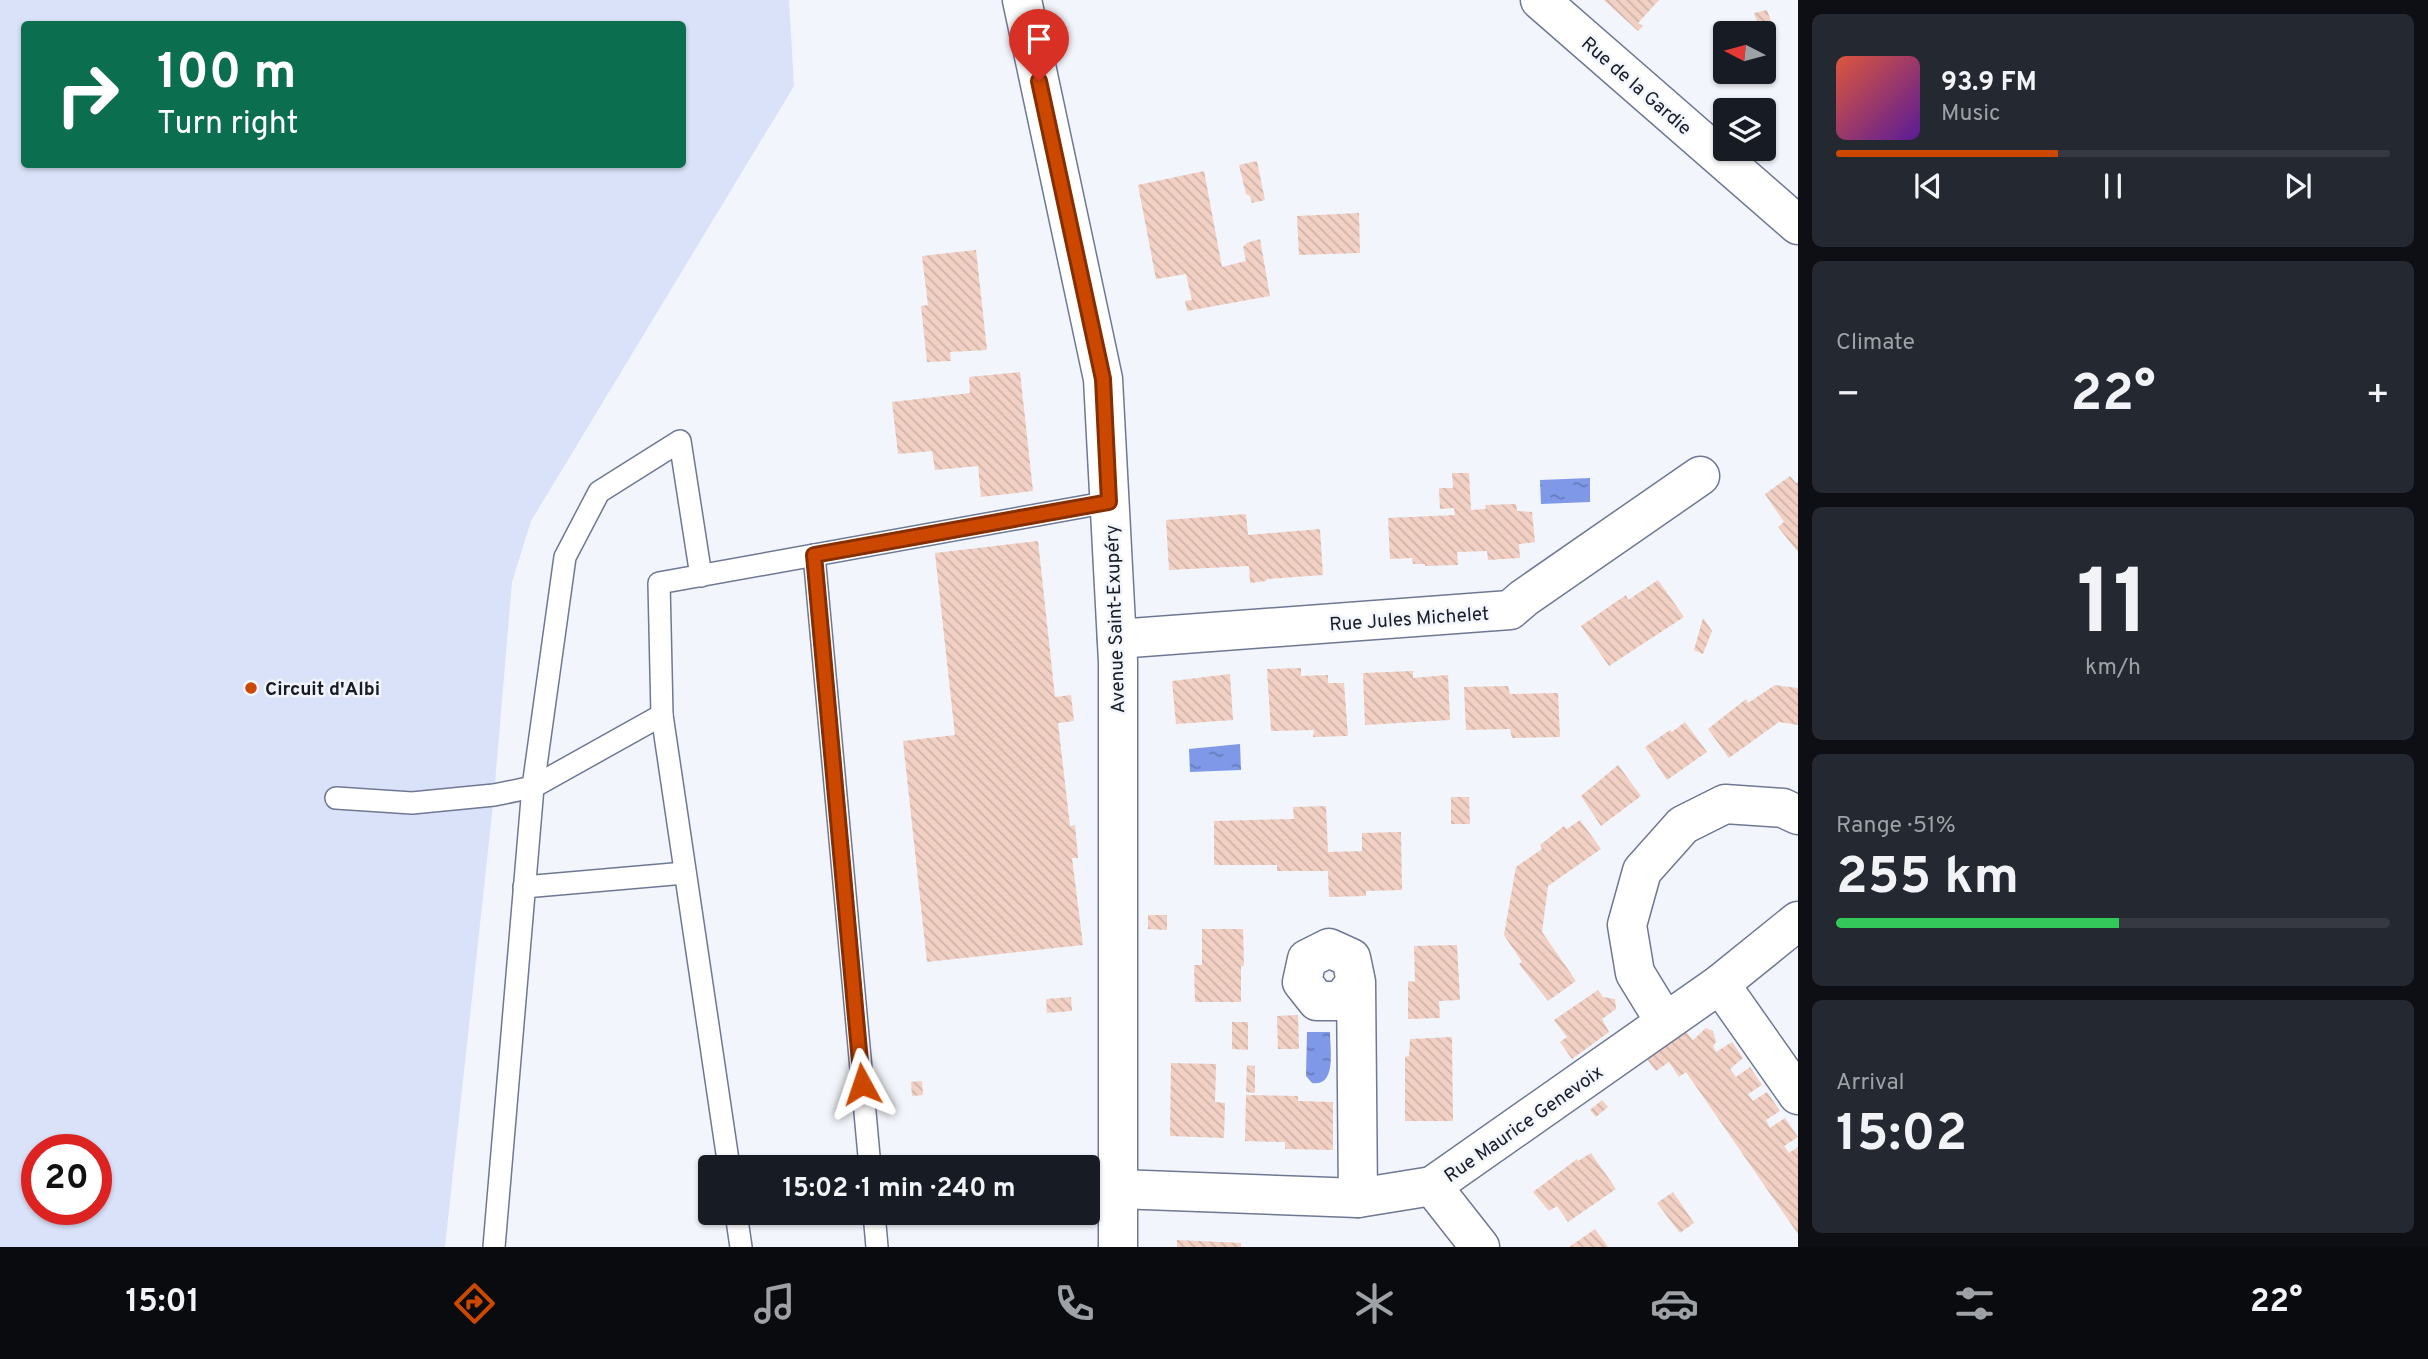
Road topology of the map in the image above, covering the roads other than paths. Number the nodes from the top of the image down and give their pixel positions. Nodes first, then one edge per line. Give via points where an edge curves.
1 (1021, 0) edge
2 (1540, 0) edge
3 (1798, 225) edge
4 (1700, 476) dead end
5 (1109, 502) junction
6 (814, 555) junction
7 (701, 576) junction
8 (1117, 639) junction
9 (662, 715) junction
10 (533, 788) junction
11 (336, 799) dead end
12 (1798, 815) edge
13 (685, 873) junction
14 (524, 887) junction
15 (1798, 920) edge
16 (1356, 982) dead end
17 (1720, 984) junction
18 (1665, 1022) junction
19 (1798, 1095) edge
20 (727, 1155) edge
21 (869, 1155) edge
22 (1432, 1186) junction
23 (1118, 1189) junction
24 (1358, 1198) junction
25 (738, 1225) edge
26 (875, 1225) edge
27 (494, 1247) edge
28 (741, 1247) edge
29 (877, 1247) edge
30 (1118, 1247) edge
31 (1480, 1247) edge

1 - 5 street, Avenue Saint-Exupéry via 1103,379
2 - 3 street, Rue de la Gardie
4 - 8 street, Rue Jules Michelet via 1510,610
5 - 6 lane
5 - 8 street, Avenue Saint-Exupéry
6 - 7 lane
6 - 21 lane
7 - 9 lane via 659,583
7 - 10 lane via 680,442 599,492 565,557
8 - 23 street, Avenue Saint-Exupéry
9 - 10 lane
9 - 13 lane
10 - 11 lane via 412,803
10 - 14 lane
12 - 18 street via 1783,808 1725,804 1683,825 1642,871 1627,925 1635,973
13 - 14 lane
13 - 20 lane
14 - 27 lane
15 - 17 street, Rue Maurice Genevoix
16 - 24 street
17 - 18 street, Rue Maurice Genevoix
17 - 19 street
18 - 22 street, Rue Maurice Genevoix
22 - 24 street, Rue Maurice Genevoix
22 - 31 street
23 - 24 street, Rue Maurice Genevoix
23 - 30 street, Avenue Saint-Exupéry
25 - 28 lane
26 - 29 lane

